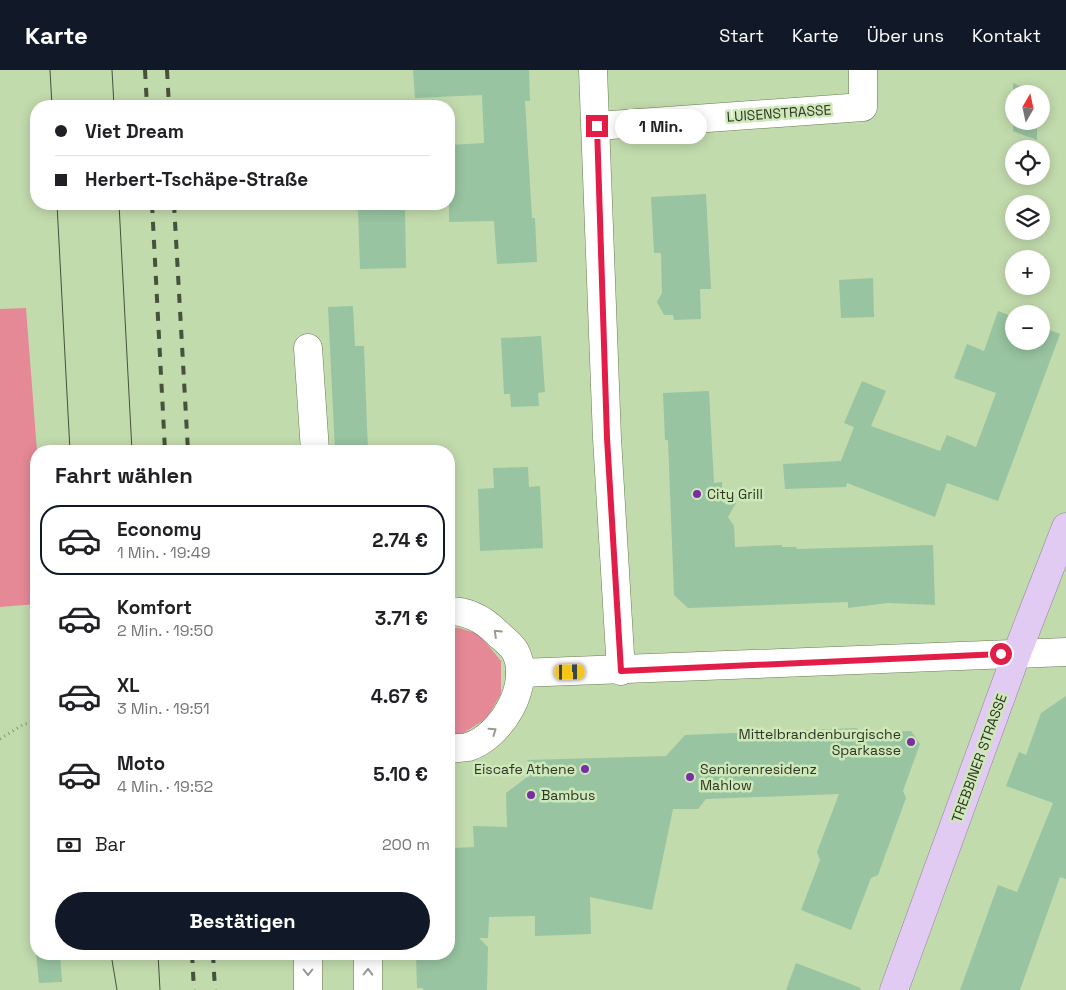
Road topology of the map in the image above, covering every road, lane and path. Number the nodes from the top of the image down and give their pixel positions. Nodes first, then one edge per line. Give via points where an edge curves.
1 (593, 70) edge
2 (863, 70) edge
3 (597, 126) junction
4 (308, 348) dead end
5 (315, 445) edge
6 (1066, 527) edge
7 (455, 611) edge
8 (1066, 652) edge
9 (1017, 654) junction
10 (621, 671) junction
11 (520, 673) junction
12 (30, 724) edge
13 (0, 739) edge
14 (455, 748) edge
15 (308, 960) edge
16 (368, 960) edge
17 (308, 990) edge
18 (368, 990) edge
19 (894, 990) edge

1 - 3 street
2 - 3 street, LUISENSTRASSE via 864,107
3 - 10 street via 607,438
4 - 5 street
6 - 9 main road, TREBBINER STRASSE
11 -> 7 street via 515,649 487,624 462,611
8 - 9 street
9 - 10 street
9 - 19 main road, TREBBINER STRASSE
10 - 11 street
14 -> 11 street via 469,746 499,727 519,691
12 - 13 path
15 -> 17 street
18 -> 16 street

